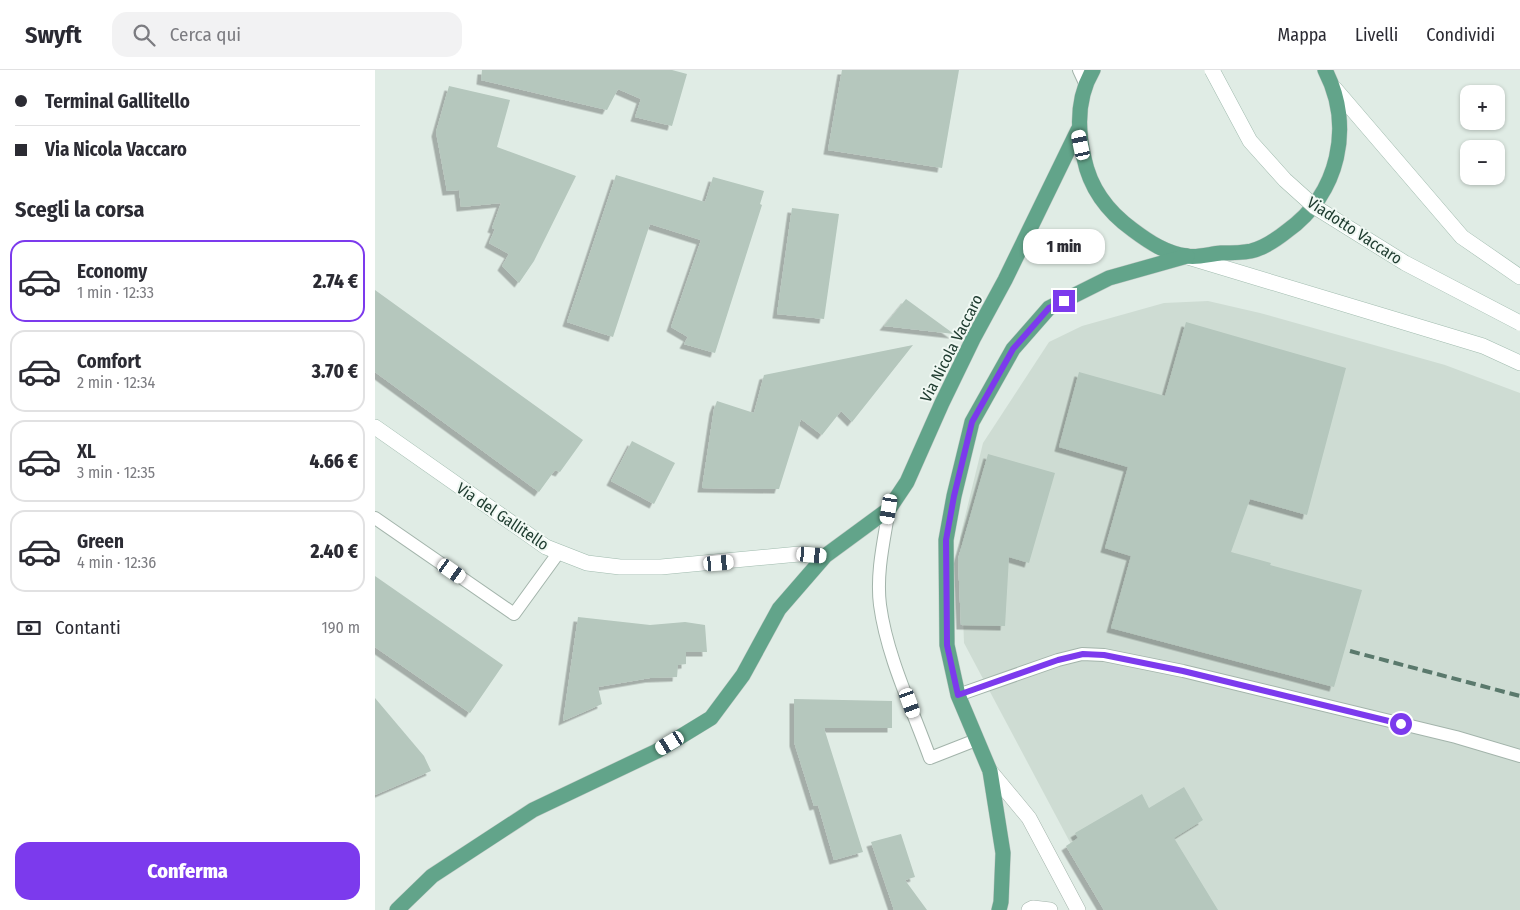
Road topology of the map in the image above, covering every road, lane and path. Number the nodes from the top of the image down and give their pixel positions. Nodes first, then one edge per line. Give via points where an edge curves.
1 (1212, 70) edge
2 (1325, 70) edge
3 (1085, 74) edge
4 (1335, 89) junction
5 (1078, 130) junction
6 (1187, 256) junction
7 (1520, 277) edge
8 (1520, 323) edge
9 (1520, 363) edge
10 (375, 427) edge
11 (889, 509) junction
12 (375, 518) edge
13 (559, 552) junction
14 (825, 556) junction
15 (958, 695) junction
16 (975, 740) junction
17 (1520, 756) edge
18 (989, 771) junction
19 (397, 910) edge
20 (999, 910) edge
21 (1029, 910) edge
22 (1050, 910) edge
23 (1078, 910) edge

1 - 8 main road, Viadotto Vaccaro, bridge via 1250,141 1315,207 1405,263
2 - 4 main road
3 - 5 main road
4 - 6 main road via 1340,114 1335,164 1312,210 1275,240 1252,251
4 - 7 main road via 1462,236
5 - 6 main road via 1088,177 1114,217 1153,245
5 - 11 main road, Via Nicola Vaccaro via 942,402 907,482
6 - 9 main road via 1483,346
6 - 15 main road via 1109,278 1049,308 1013,349 972,422 946,540 947,645
10 - 13 main road, Via del Gallitello via 546,547
11 - 14 main road, Via Nicola Vaccaro
11 - 16 lane via 881,558 880,604 890,648 930,758
12 - 13 lane via 514,614
13 - 14 main road, Via del Gallitello via 587,563 620,568 661,568 799,554
14 - 19 main road, Via Nicola Vaccaro via 779,609 743,675 711,718 657,751 533,810 432,876
15 - 16 main road
15 - 17 lane via 1058,660 1083,654 1104,655 1456,737
16 - 18 main road
18 - 20 main road via 1003,853
18 - 23 main road via 1029,818
21 - 22 main road

